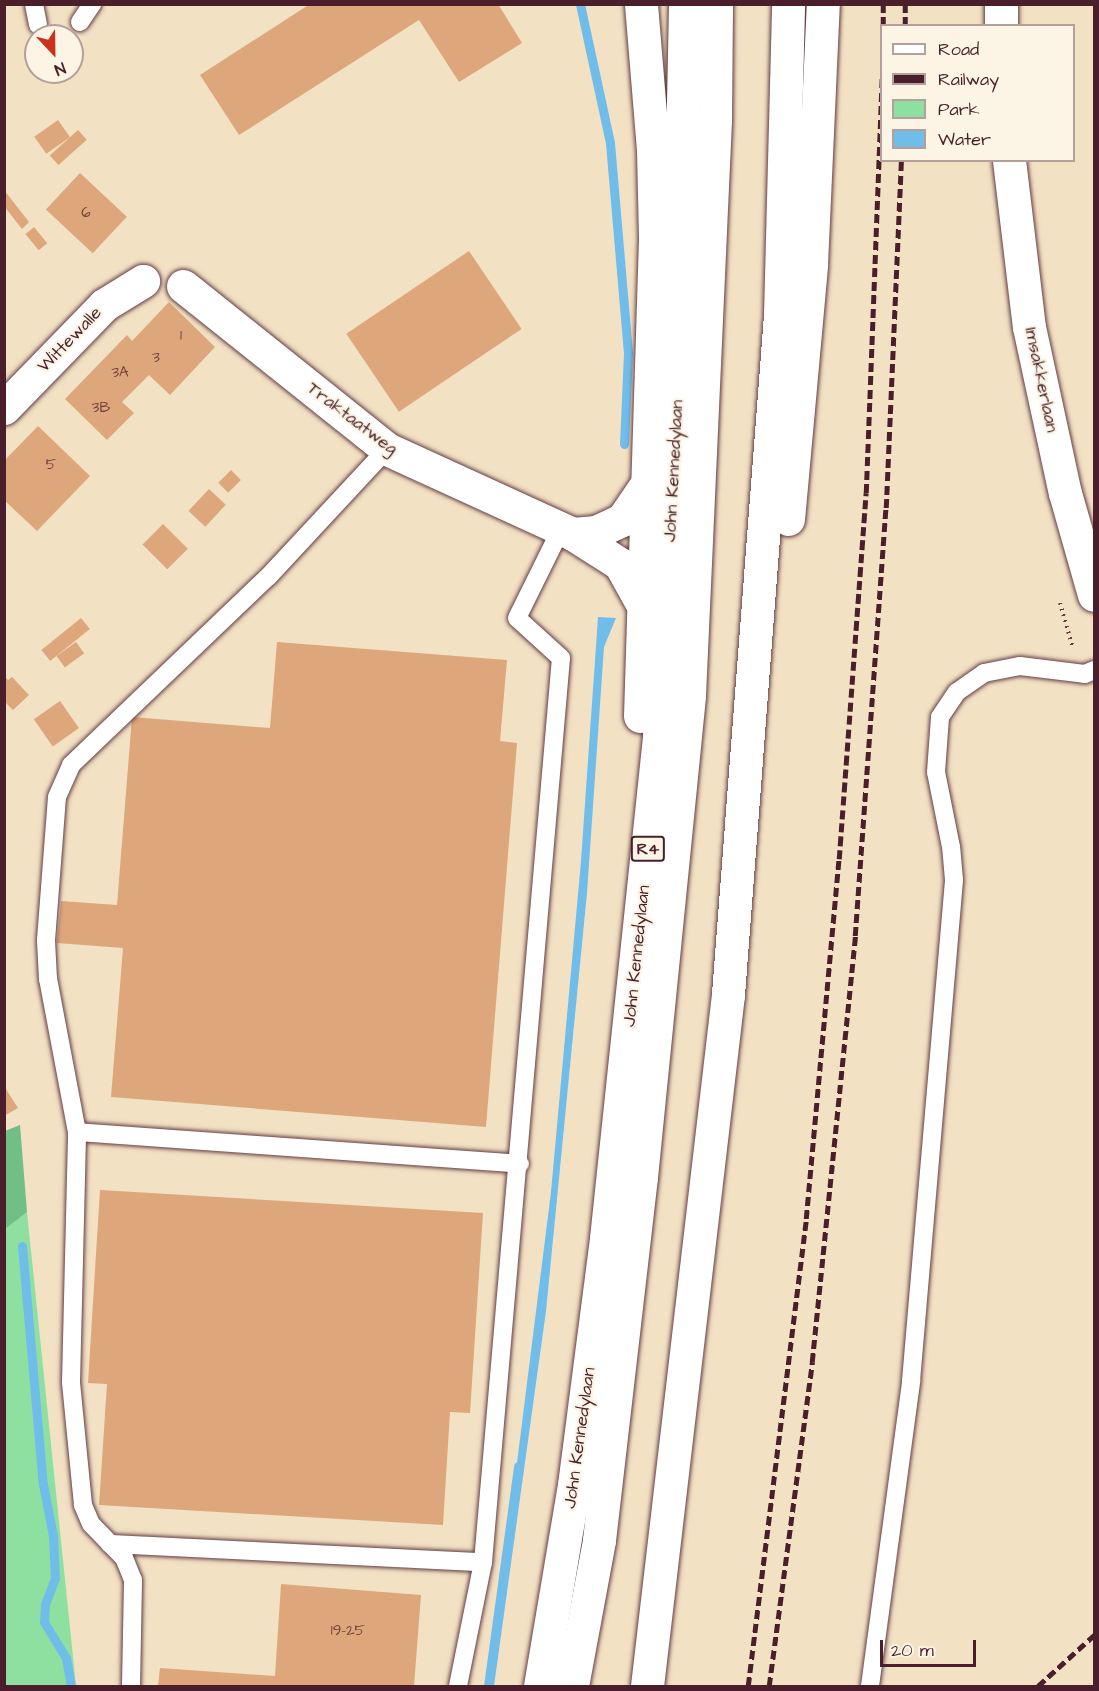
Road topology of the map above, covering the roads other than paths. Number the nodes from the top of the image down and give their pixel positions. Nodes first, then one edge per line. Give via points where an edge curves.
1 (34, 4) edge
2 (92, 4) edge
3 (641, 4) edge
4 (685, 4) edge
5 (716, 4) edge
6 (788, 4) edge
7 (823, 4) edge
8 (1001, 4) edge
9 (80, 22) dead end
10 (38, 24) edge
11 (1001, 24) edge
12 (1009, 162) edge
13 (143, 281) dead end
14 (183, 286) dead end
15 (4, 408) edge
16 (387, 449) junction
17 (646, 485) junction
18 (567, 532) junction
19 (1095, 595) edge
20 (642, 603) junction
21 (1095, 670) edge
22 (655, 785) junction
23 (728, 994) junction
24 (77, 1132) junction
25 (520, 1164) junction
26 (110, 1544) junction
27 (483, 1562) junction
28 (131, 1686) edge
29 (458, 1686) edge
30 (540, 1686) edge
31 (572, 1686) edge
32 (647, 1686) edge
33 (870, 1686) edge

1 - 10 lane
2 - 9 lane
3 - 17 main road via 653,150 655,238
4 - 22 main road, John Kennedylaan / R4 via 676,436
5 - 31 main road, John Kennedylaan / R4 via 715,120 687,718 644,1153 599,1540
6 - 23 main road via 780,315
7 - 23 main road via 802,380 754,857
8 - 11 main road
12 - 19 main road, Imsakkerlaan via 1029,327 1065,492
13 - 15 main road, Wittewalle via 105,304
14 - 16 main road, Traktaatweg
16 - 18 main road, Traktaatweg
16 - 24 lane via 268,577 71,765 57,797 46,940 48,980
17 - 18 main road via 622,520 596,532
17 - 20 main road
18 - 20 main road, Traktaatweg via 620,564
18 - 25 lane via 517,618 561,658
20 - 22 main road via 639,713
21 - 33 lane via 1085,674 1020,666 984,673 957,692 940,717 936,772 954,880 911,1381
22 - 30 main road, John Kennedylaan / R4 via 606,1238 574,1485
23 - 32 main road
24 - 25 lane
24 - 26 lane via 71,1382 83,1505 91,1524
25 - 27 lane
26 - 27 lane
26 - 28 lane via 124,1558 133,1580
27 - 29 lane

